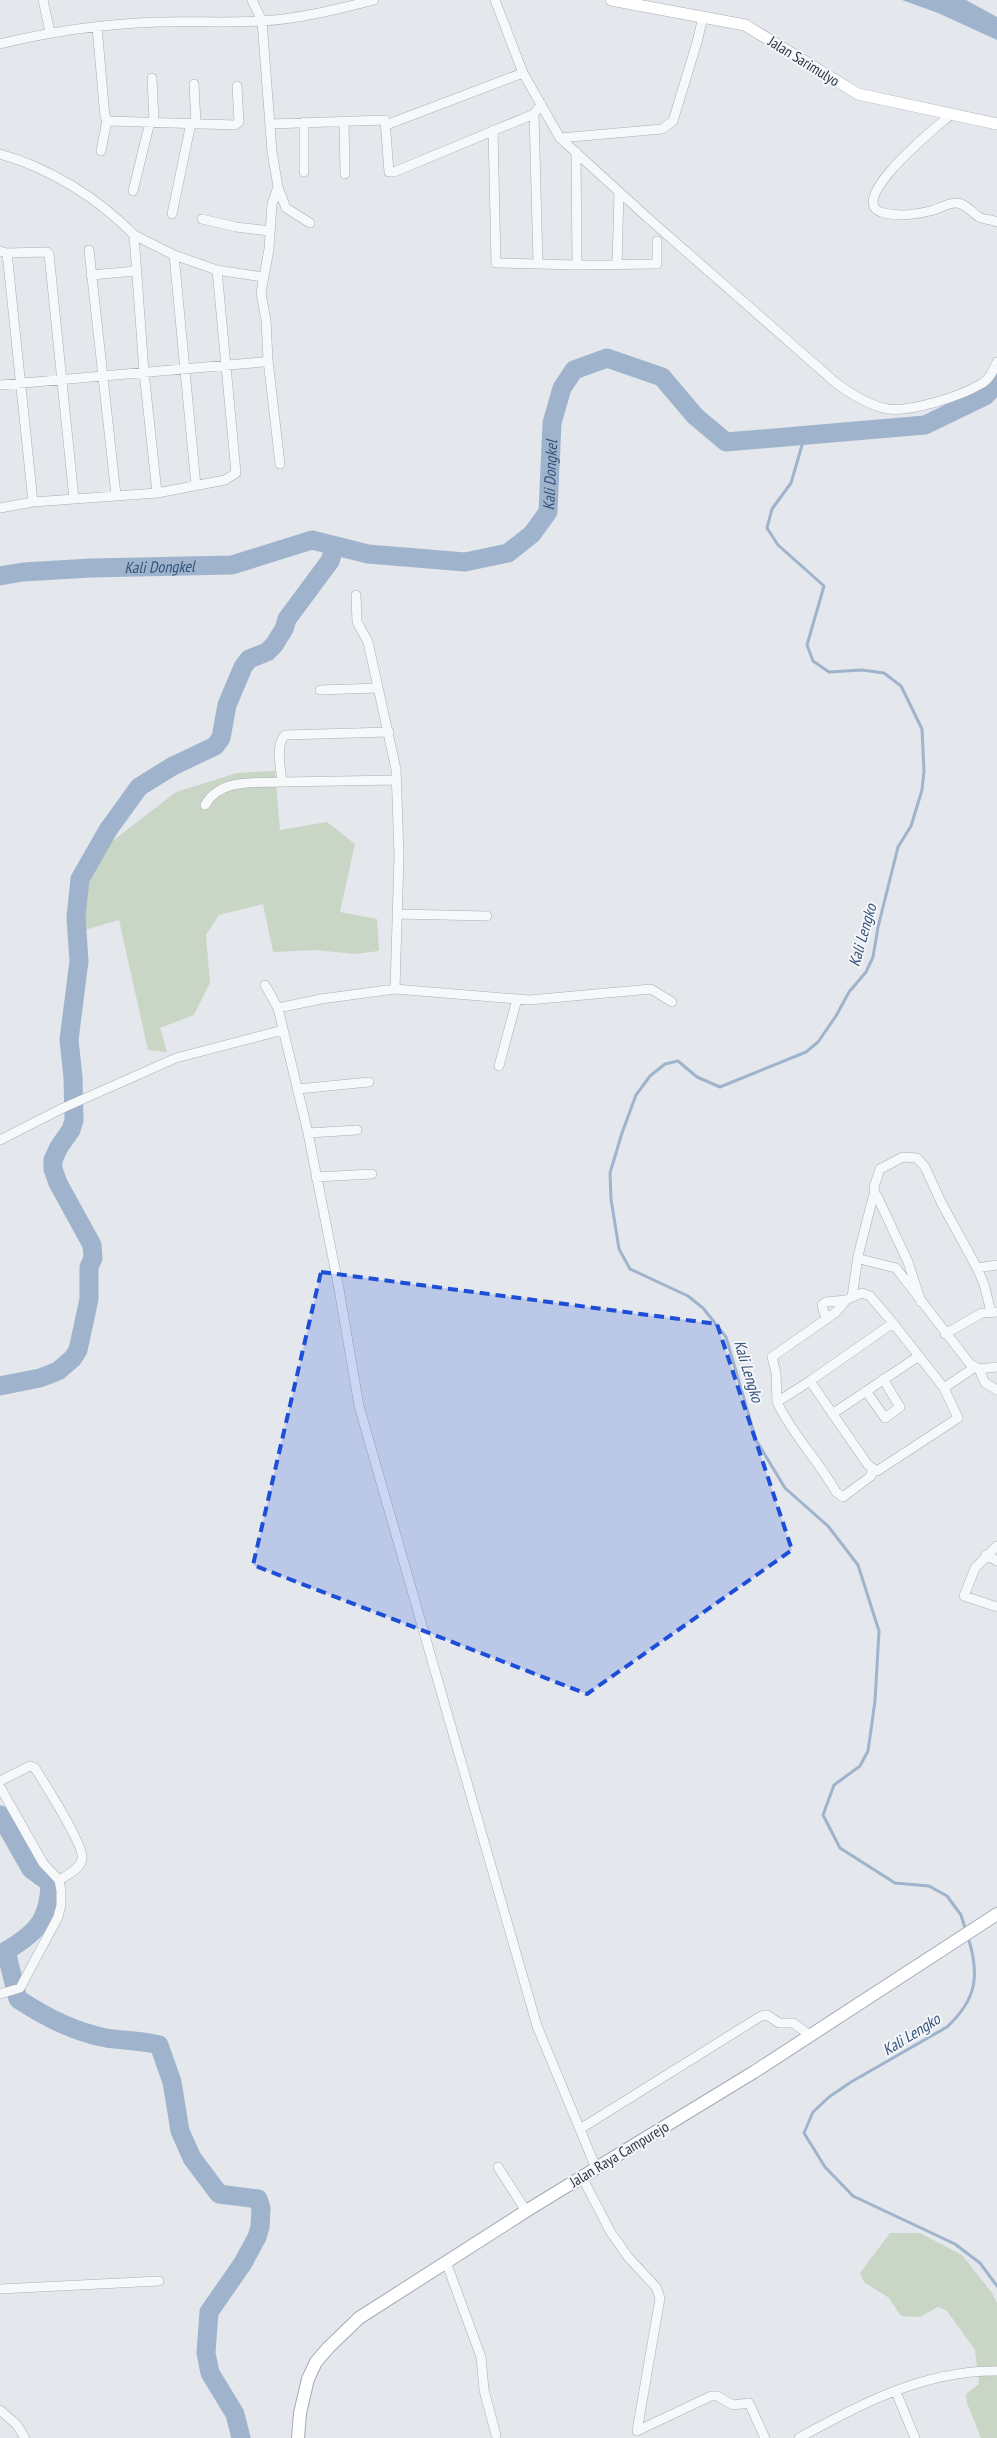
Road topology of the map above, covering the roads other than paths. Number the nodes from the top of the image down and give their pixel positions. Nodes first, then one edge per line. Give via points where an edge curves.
1 (43, 0) edge
2 (252, 0) edge
3 (374, 0) edge
4 (495, 0) edge
5 (611, 0) edge
6 (703, 17) junction
7 (262, 21) junction
8 (97, 26) junction
9 (50, 32) junction
10 (0, 44) edge
11 (523, 73) junction
12 (152, 78) dead end
13 (194, 84) dead end
14 (237, 86) dead end
15 (541, 104) junction
16 (534, 114) junction
17 (950, 115) junction
18 (107, 120) junction
19 (344, 121) junction
20 (152, 122) junction
21 (304, 122) junction
22 (194, 124) junction
23 (270, 124) junction
24 (997, 124) edge
25 (386, 125) junction
26 (493, 130) junction
27 (560, 138) junction
28 (101, 152) dead end
29 (576, 152) junction
30 (0, 154) edge
31 (304, 172) dead end
32 (345, 174) dead end
33 (278, 187) junction
34 (133, 191) dead end
35 (618, 192) junction
36 (172, 214) dead end
37 (202, 219) dead end
38 (997, 222) edge
39 (310, 223) dead end
40 (270, 231) junction
41 (134, 235) junction
42 (657, 241) dead end
43 (88, 250) dead end
44 (4, 252) edge
45 (174, 255) junction
46 (538, 264) junction
47 (617, 265) junction
48 (577, 266) junction
49 (217, 270) junction
50 (136, 271) junction
51 (91, 275) junction
52 (263, 277) junction
53 (268, 360) junction
54 (997, 362) edge
55 (226, 365) junction
56 (185, 368) junction
57 (144, 372) junction
58 (103, 376) junction
59 (62, 380) junction
60 (20, 383) junction
61 (0, 385) edge
62 (280, 464) dead end
63 (196, 486) junction
64 (157, 493) junction
65 (116, 495) junction
66 (74, 499) junction
67 (33, 502) junction
68 (0, 508) edge
69 (356, 595) dead end
70 (378, 688) junction
71 (320, 690) dead end
72 (389, 732) junction
73 (396, 780) junction
74 (282, 782) junction
75 (205, 805) dead end
76 (397, 914) junction
77 (487, 916) dead end
78 (265, 985) dead end
79 (395, 989) junction
80 (517, 999) junction
81 (672, 1002) dead end
82 (278, 1008) junction
83 (283, 1030) junction
84 (499, 1066) dead end
85 (369, 1082) dead end
86 (298, 1089) junction
87 (357, 1130) dead end
88 (308, 1133) junction
89 (0, 1140) edge
90 (372, 1174) dead end
91 (316, 1177) junction
92 (875, 1196) junction
93 (901, 1249) junction
94 (858, 1256) junction
95 (997, 1265) edge
96 (896, 1268) junction
97 (977, 1268) junction
98 (849, 1298) junction
99 (921, 1302) junction
100 (994, 1312) edge
101 (829, 1317) junction
102 (893, 1323) junction
103 (945, 1334) junction
104 (919, 1356) junction
105 (997, 1367) edge
106 (977, 1368) junction
107 (883, 1379) junction
108 (810, 1381) junction
109 (944, 1388) junction
110 (997, 1390) edge
111 (866, 1391) junction
112 (778, 1402) junction
113 (832, 1414) junction
114 (872, 1470) junction
115 (997, 1546) edge
116 (986, 1555) junction
117 (997, 1561) edge
118 (997, 1606) edge
119 (0, 1781) edge
120 (0, 1787) edge
121 (59, 1880) junction
122 (997, 1914) edge
123 (3, 1993) edge
124 (810, 2035) junction
125 (580, 2129) junction
126 (498, 2167) dead end
127 (596, 2168) junction
128 (582, 2177) junction
129 (526, 2211) junction
130 (446, 2262) junction
131 (159, 2282) dead end
132 (0, 2289) edge
133 (997, 2371) edge
134 (896, 2392) junction
135 (0, 2410) edge
136 (637, 2434) edge
137 (496, 2435) dead end
138 (25, 2438) edge
139 (298, 2438) edge
140 (765, 2438) edge
141 (799, 2438) edge
142 (915, 2438) edge

1 - 9 street
2 - 7 street
3 - 7 street
4 - 11 street
5 - 6 street, Jalan Sarimulyo
6 - 17 street, Jalan Sarimulyo via 751,29 858,94
6 - 27 street via 686,82 673,121 667,127
7 - 8 street
7 - 23 street
8 - 9 street
8 - 18 street
9 - 10 street
11 - 15 street
11 - 25 street
12 - 20 street
13 - 22 street
14 - 22 street via 238,124
15 - 16 street
15 - 27 street
16 - 26 street
16 - 46 street
17 - 24 street, Jalan Sarimulyo
17 - 38 street via 878,185 873,196 875,206 883,213 902,215 959,203 978,217
18 - 20 street
18 - 28 street
19 - 21 street
19 - 25 street via 385,120
19 - 32 street
20 - 22 street
20 - 34 street
21 - 23 street
21 - 31 street
22 - 36 street
23 - 33 street
25 - 26 street via 389,172
26 - 46 street via 496,263
27 - 29 street
29 - 35 street
29 - 48 street
30 - 41 street via 67,183
33 - 39 street via 286,208
33 - 40 street via 272,204
35 - 47 street
35 - 54 street via 851,394 881,407 902,409 946,398 981,384 992,374
37 - 40 street
40 - 52 street via 267,268
41 - 45 street
41 - 50 street
42 - 47 street via 657,264
43 - 51 street
44 - 59 street via 49,254
44 - 60 street
45 - 49 street
45 - 56 street
46 - 48 street
47 - 48 street
49 - 52 street
49 - 55 street
50 - 51 street
50 - 57 street
51 - 58 street
52 - 53 street via 261,293
53 - 55 street
53 - 62 street
55 - 56 street
55 - 63 street via 236,473 225,480
56 - 57 street
56 - 63 street
57 - 58 street
57 - 64 street
58 - 59 street
58 - 65 street
59 - 60 street
59 - 66 street
60 - 61 street
60 - 67 street
63 - 64 street
64 - 65 street
65 - 66 street
66 - 67 street
67 - 68 street
69 - 70 street via 357,622 368,642
70 - 71 street
70 - 72 street
72 - 73 street
72 - 74 street via 285,736 280,747
73 - 74 street
73 - 76 street
74 - 75 street via 232,785 215,794
76 - 77 street
76 - 79 street
78 - 82 street
79 - 80 street
79 - 82 street
80 - 81 street via 651,989
80 - 84 street
82 - 83 street
83 - 86 street
83 - 89 street via 176,1058
85 - 86 street
86 - 88 street
87 - 88 street
88 - 91 street
90 - 91 street
91 - 125 street via 359,1406 537,2026
92 - 93 street
92 - 94 street
92 - 97 street via 874,1187 880,1169 903,1157 917,1158 925,1167
93 - 96 street
93 - 99 street
94 - 96 street via 860,1260
94 - 98 street
95 - 97 street
96 - 99 street
97 - 100 street
98 - 101 street
98 - 101 street via 826,1302 822,1306
98 - 102 street via 862,1292 870,1296
99 - 103 street
100 - 103 street via 982,1313
101 - 112 street via 772,1357
102 - 104 street
102 - 108 street
103 - 106 street
104 - 107 street
104 - 109 street
105 - 106 street
106 - 109 street
106 - 110 street via 986,1383
107 - 111 street
107 - 111 street via 900,1407 885,1418
108 - 112 street
108 - 113 street
109 - 114 street via 958,1418 877,1471
111 - 113 street
112 - 114 street via 789,1425 800,1436 836,1492 843,1496 871,1476
113 - 114 street
115 - 116 street
116 - 117 street
116 - 118 street via 976,1568 964,1596
119 - 121 street via 30,1766 35,1768 61,1810 82,1852 82,1860 78,1867
120 - 121 street via 43,1862
121 - 123 street via 61,1904 58,1917 20,1988
122 - 124 main road, Jalan Raya Campurejo
124 - 125 street via 793,2023 779,2023 767,2015 761,2016
124 - 127 main road, Jalan Raya Campurejo
125 - 127 street
126 - 129 street
127 - 128 main road, Jalan Raya Campurejo
128 - 129 main road, Jalan Raya Campurejo
128 - 136 street via 610,2231 628,2257 656,2287 660,2298
129 - 130 main road, Jalan Raya Campurejo
130 - 137 street via 481,2357 484,2390
130 - 139 main road, Jalan Raya Campurejo via 359,2318 316,2362 308,2379
131 - 132 street
133 - 134 street via 964,2372 927,2379
134 - 141 street via 854,2408
134 - 142 street
135 - 138 street
136 - 140 street via 717,2396 732,2405 748,2403

